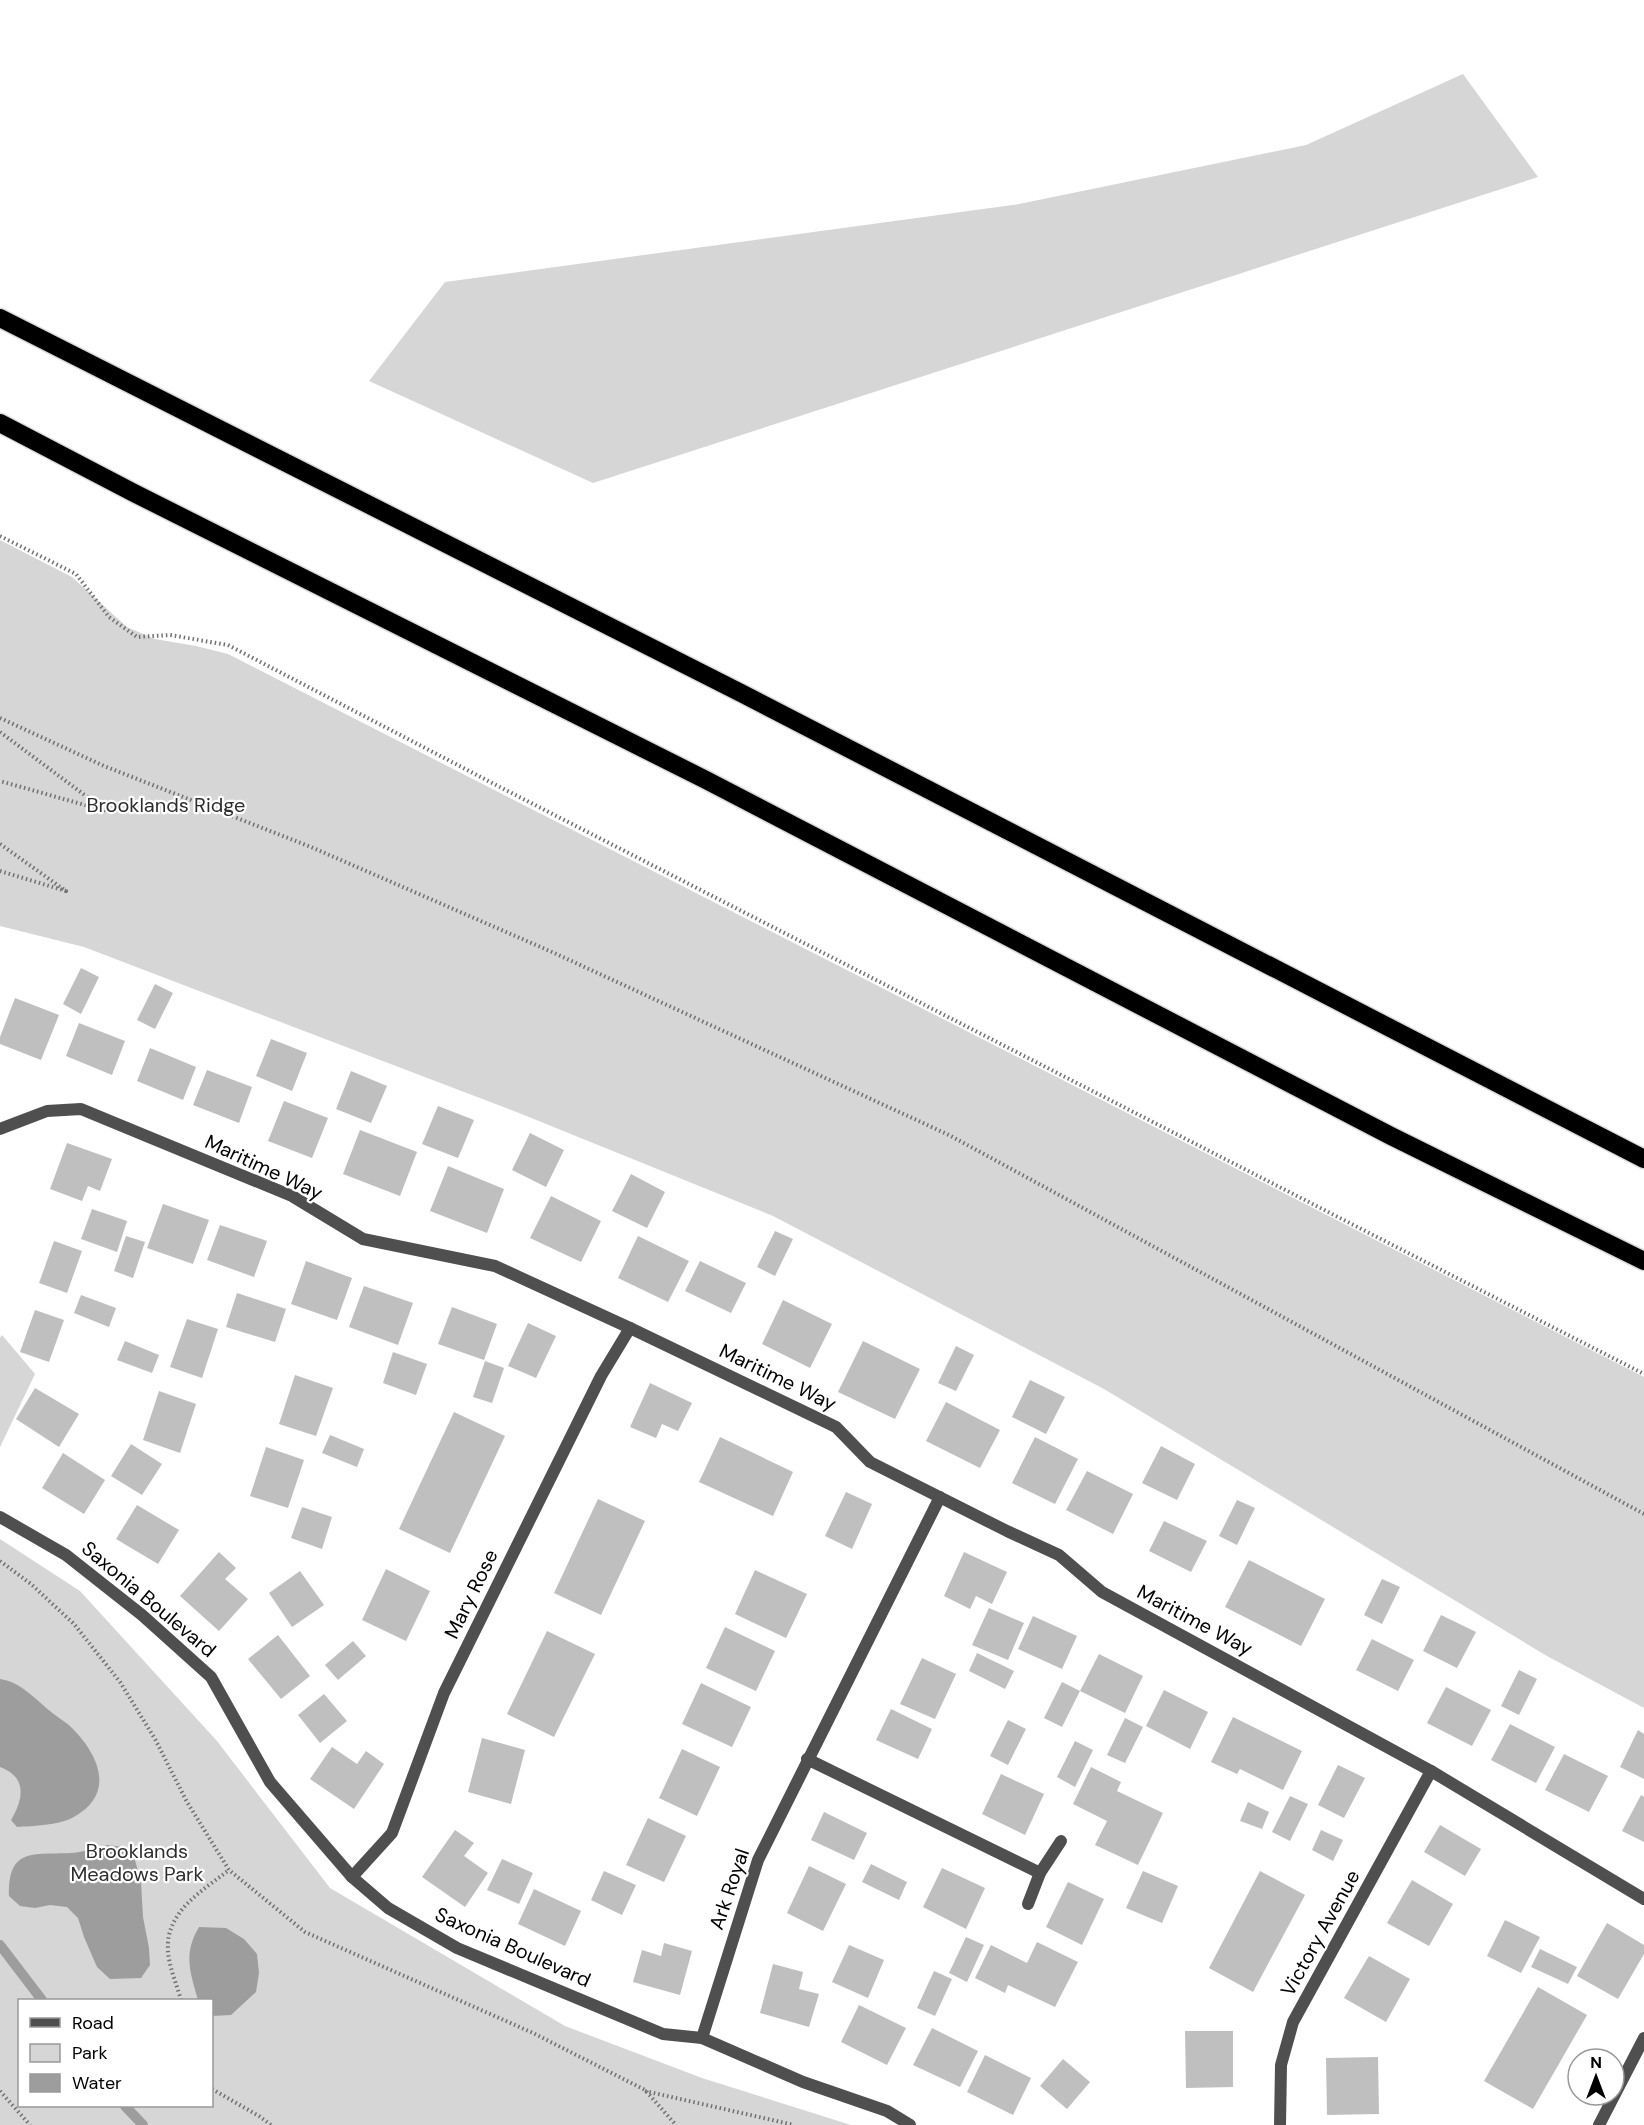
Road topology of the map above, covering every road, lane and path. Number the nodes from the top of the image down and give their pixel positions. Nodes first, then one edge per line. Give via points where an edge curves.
1 (0, 318) edge
2 (0, 423) edge
3 (0, 536) edge
4 (0, 718) edge
5 (0, 732) edge
6 (0, 781) edge
7 (0, 844) edge
8 (0, 871) edge
9 (0, 1129) edge
10 (1644, 1159) edge
11 (1644, 1261) edge
12 (630, 1328) junction
13 (1644, 1374) edge
14 (940, 1497) junction
15 (1644, 1514) edge
16 (0, 1517) edge
17 (807, 1758) junction
18 (1431, 1771) junction
19 (1061, 1841) dead end
20 (229, 1870) dead end
21 (1040, 1873) junction
22 (352, 1877) junction
23 (1644, 1899) edge
24 (1028, 1904) dead end
25 (180, 1999) edge
26 (1644, 2037) edge
27 (702, 2038) junction
28 (645, 2090) dead end
29 (0, 2091) edge
30 (213, 2091) edge
31 (30, 2125) edge
32 (271, 2125) edge
33 (794, 2125) edge
34 (910, 2125) edge
35 (1280, 2125) edge
36 (1599, 2125) edge

1 - 10 highway via 731,688
2 - 11 highway via 706,780 1391,1136
3 - 13 path via 76,574 109,617 137,637 170,635 228,645
4 - 15 path via 104,766 312,847 552,952 949,1135
5 - 6 path via 106,811
7 - 8 path via 66,891
9 - 12 street, Maritime Way via 47,1111 81,1109 292,1196 363,1239 495,1266
12 - 14 street, Maritime Way via 836,1427 870,1462
12 - 22 street, Mary Rose via 601,1376 444,1693 392,1833
14 - 17 street, Ark Royal
14 - 18 street, Maritime Way via 1059,1555 1102,1592
16 - 22 street, Saxonia Boulevard via 66,1555 142,1614 211,1677 270,1782
17 - 21 street
17 - 27 street, Ark Royal via 758,1860
18 - 23 street, Maritime Way
18 - 35 street, Victory Avenue via 1293,2022 1281,2065
19 - 21 street
20 - 25 path via 187,1902 168,1935 168,1953
21 - 24 street
22 - 27 street, Saxonia Boulevard via 388,1908 457,1948 663,2034
26 - 36 street
27 - 34 street, Saxonia Boulevard via 803,2082 886,2110
28 - 33 path
29 - 31 path
30 - 32 path

